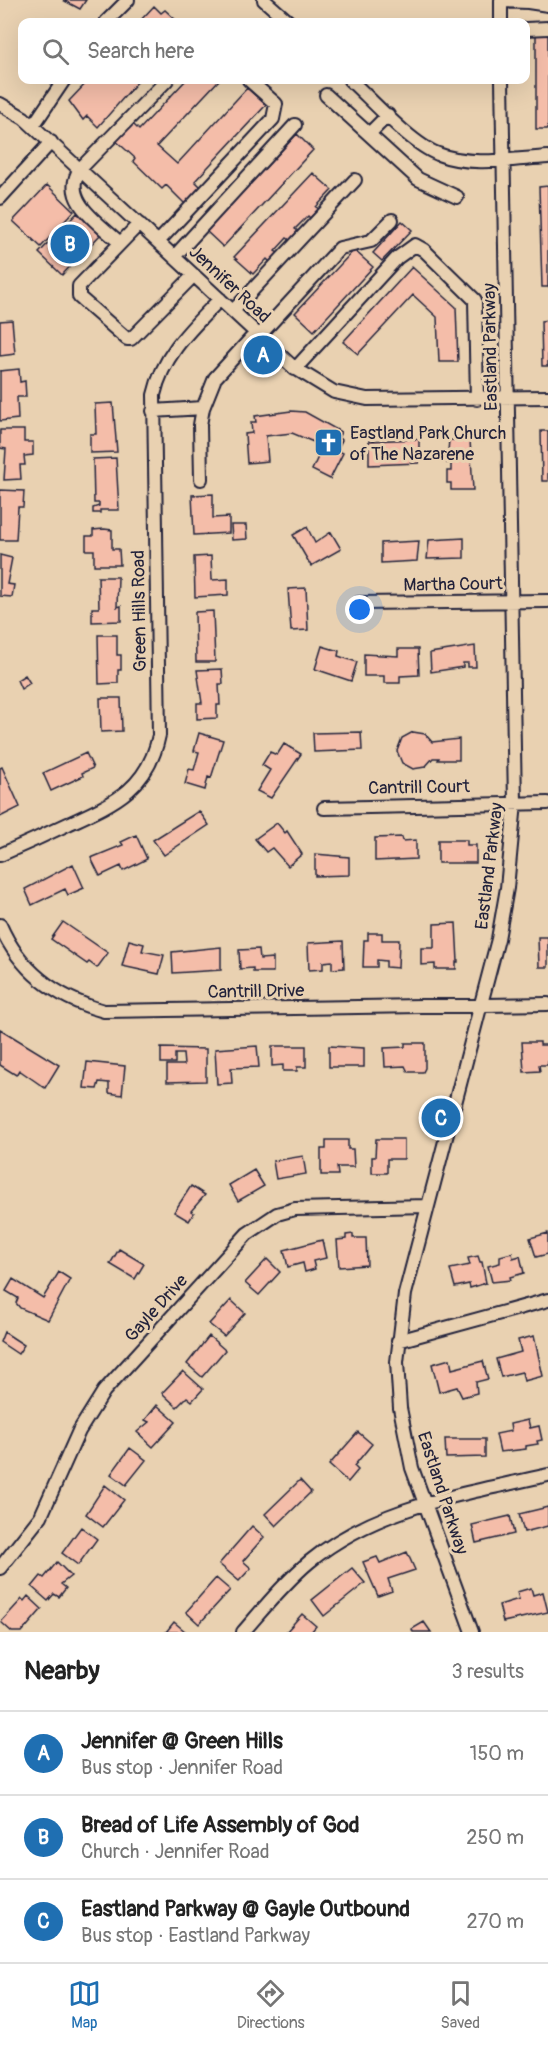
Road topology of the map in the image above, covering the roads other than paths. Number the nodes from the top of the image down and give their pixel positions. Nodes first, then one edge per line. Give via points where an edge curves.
1 (128, 0) edge
2 (264, 0) edge
3 (501, 1) edge
4 (529, 1) edge
5 (548, 5) edge
6 (109, 18) edge
7 (284, 18) edge
8 (501, 18) edge
9 (548, 28) edge
10 (530, 29) edge
11 (61, 84) edge
12 (163, 84) edge
13 (254, 84) edge
14 (354, 84) edge
15 (502, 84) edge
16 (326, 94) dead end
17 (0, 104) edge
18 (388, 115) junction
19 (295, 125) dead end
20 (33, 126) junction
21 (369, 134) junction
22 (51, 142) junction
23 (548, 158) edge
24 (503, 159) junction
25 (80, 169) junction
26 (355, 180) dead end
27 (458, 197) dead end
28 (0, 198) edge
29 (392, 220) dead end
30 (139, 224) junction
31 (158, 242) junction
32 (120, 243) junction
33 (174, 257) junction
34 (194, 275) junction
35 (220, 299) junction
36 (233, 311) junction
37 (258, 334) junction
38 (296, 369) junction
39 (548, 397) edge
40 (509, 398) junction
41 (477, 399) junction
42 (203, 408) junction
43 (153, 411) junction
44 (201, 479) dead end
45 (548, 601) edge
46 (512, 602) junction
47 (359, 603) dead end
48 (515, 803) junction
49 (548, 803) edge
50 (324, 808) dead end
51 (0, 855) edge
52 (0, 925) edge
53 (548, 1004) edge
54 (482, 1005) junction
55 (427, 1206) junction
56 (548, 1300) edge
57 (398, 1341) junction
58 (548, 1475) edge
59 (424, 1504) junction
60 (0, 1566) edge
61 (243, 1632) edge
62 (472, 1632) edge

1 - 6 street
2 - 7 street
3 - 4 street
3 - 8 street
4 - 5 street
9 - 10 street
11 - 20 street
12 - 25 street
13 - 31 street via 276,104 273,119
14 - 18 street
15 - 24 street, Eastland Parkway
16 - 21 street
17 - 20 street, Jennifer Road
18 - 21 street
18 - 24 street via 436,154 459,159
19 - 33 street
20 - 22 street, Jennifer Road
21 - 27 street via 418,179
22 - 25 street, Jennifer Road
22 - 28 street
23 - 24 street
24 - 40 street, Eastland Parkway
25 - 30 street, Jennifer Road
25 - 32 street via 73,187 76,200
26 - 36 street
29 - 37 street via 372,241 340,248
30 - 31 street, Jennifer Road
30 - 32 street
31 - 33 street, Jennifer Road
32 - 34 street via 79,286 77,293 126,339 136,336
33 - 34 street, Jennifer Road
34 - 35 street, Jennifer Road
35 - 36 street, Jennifer Road
35 - 43 street, Green Hills Road via 163,365
36 - 37 street, Jennifer Road
37 - 38 street, Jennifer Road
37 - 42 street via 215,378
38 - 41 street, Jennifer Road via 321,386 353,397
38 - 41 street via 397,258 415,245 475,300
39 - 40 street, Jennifer Road
40 - 41 street, Jennifer Road
40 - 46 street, Eastland Parkway
42 - 43 street
42 - 44 street
43 - 51 street, Green Hills Road via 159,735 156,752 141,779 116,801
45 - 46 street, Martha Court
46 - 47 street, Martha Court
46 - 48 street, Eastland Parkway
48 - 49 street
48 - 50 street, Cantrill Court
48 - 54 street, Eastland Parkway via 507,888
52 - 54 street, Cantrill Drive via 19,958 48,987 104,1011
53 - 54 street, Cantrill Drive
54 - 55 street, Eastland Parkway
55 - 57 street, Eastland Parkway via 405,1294
55 - 60 street, Gayle Drive via 295,1209 277,1214 247,1234 104,1391 79,1431 41,1516
56 - 57 street
57 - 59 street, Eastland Parkway via 400,1408 407,1449
58 - 59 street
59 - 61 street via 368,1525 329,1548 290,1580
59 - 62 street, Eastland Parkway

